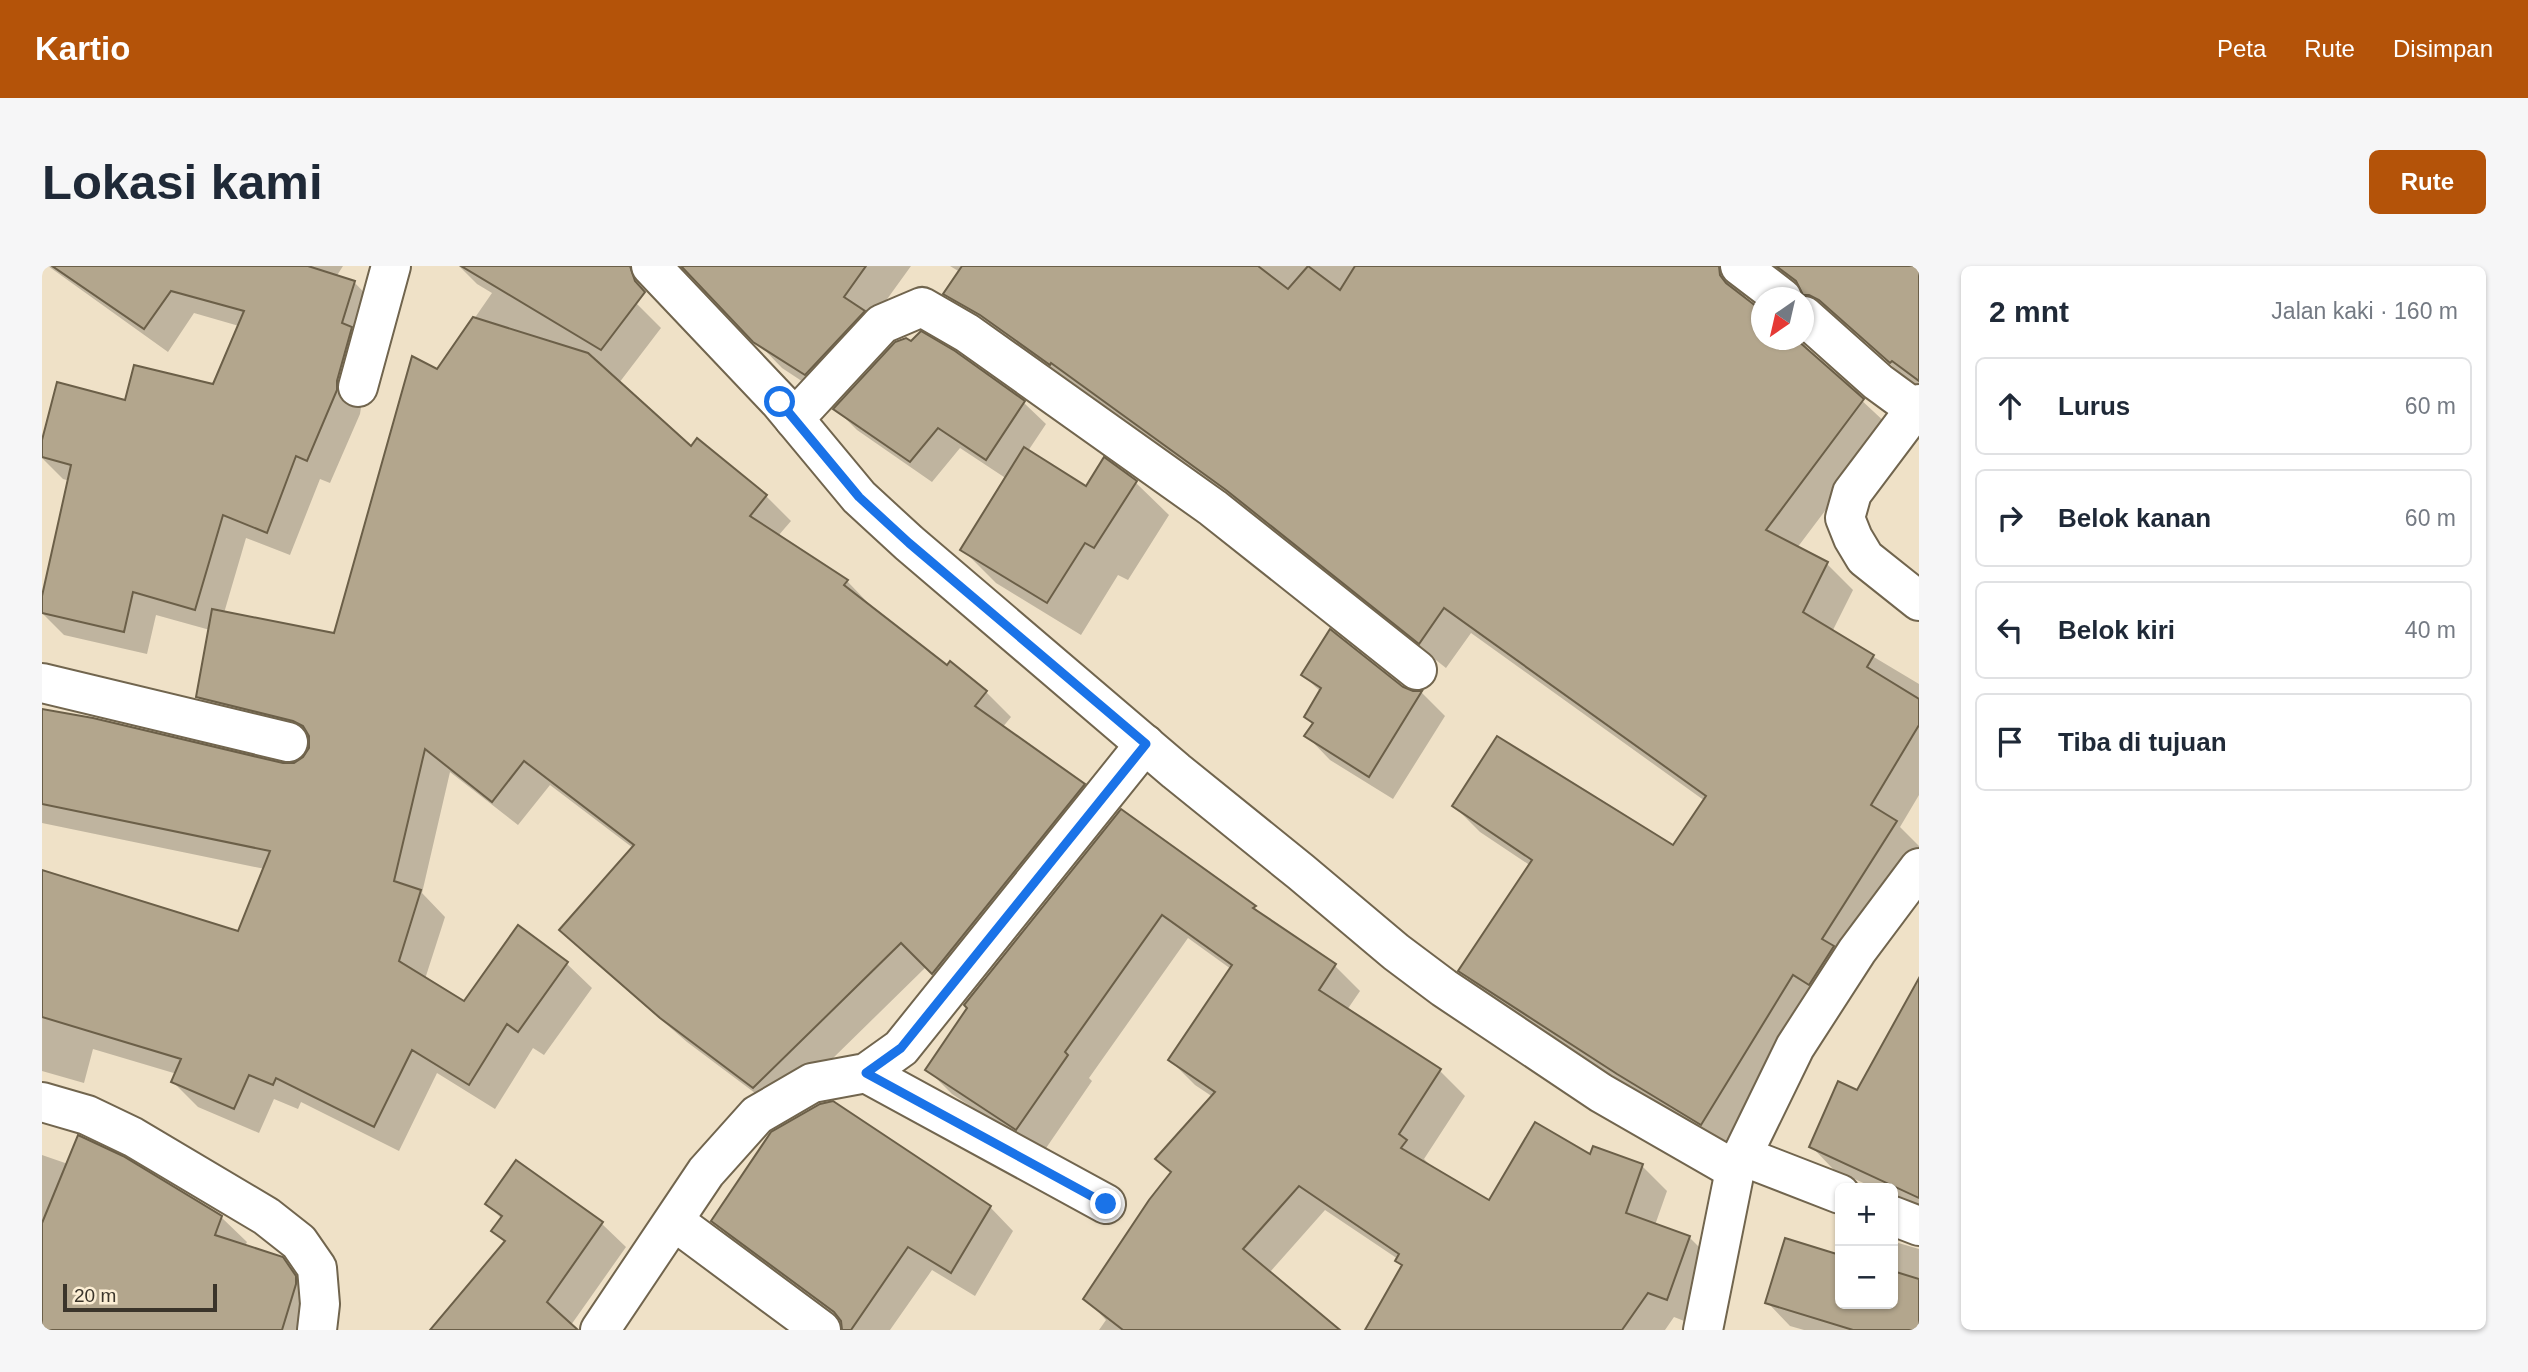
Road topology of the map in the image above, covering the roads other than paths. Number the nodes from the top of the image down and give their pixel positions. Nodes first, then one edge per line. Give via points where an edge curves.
1 (391, 266) edge
2 (651, 266) edge
3 (1740, 266) edge
4 (1768, 287) edge
5 (1814, 325) edge
6 (358, 387) dead end
7 (1917, 406) edge
8 (794, 419) junction
9 (1919, 601) edge
10 (1417, 670) dead end
11 (42, 683) edge
12 (288, 742) dead end
13 (1146, 744) junction
14 (1919, 868) edge
15 (866, 1073) junction
16 (42, 1102) edge
17 (1738, 1163) junction
18 (1835, 1192) edge
19 (1106, 1204) dead end
20 (1898, 1218) edge
21 (674, 1221) junction
22 (1919, 1226) edge
23 (317, 1330) edge
24 (600, 1330) edge
25 (821, 1330) edge
26 (1703, 1330) edge

1 - 6 street
2 - 8 street
3 - 4 street
5 - 7 street via 1878,382
7 - 9 street via 1852,493 1845,518 1865,558
8 - 10 street via 882,324 922,307 1213,508
8 - 13 street via 859,497
11 - 12 street
13 - 15 street via 901,1048
13 - 17 street via 1444,988 1601,1093
14 - 17 street via 1857,951 1795,1048
15 - 19 street
15 - 21 street via 812,1083 757,1115 706,1172
16 - 23 street via 87,1115 133,1137 266,1216 299,1242 317,1268
17 - 18 street
17 - 26 street
20 - 22 street
21 - 24 street
21 - 25 street

